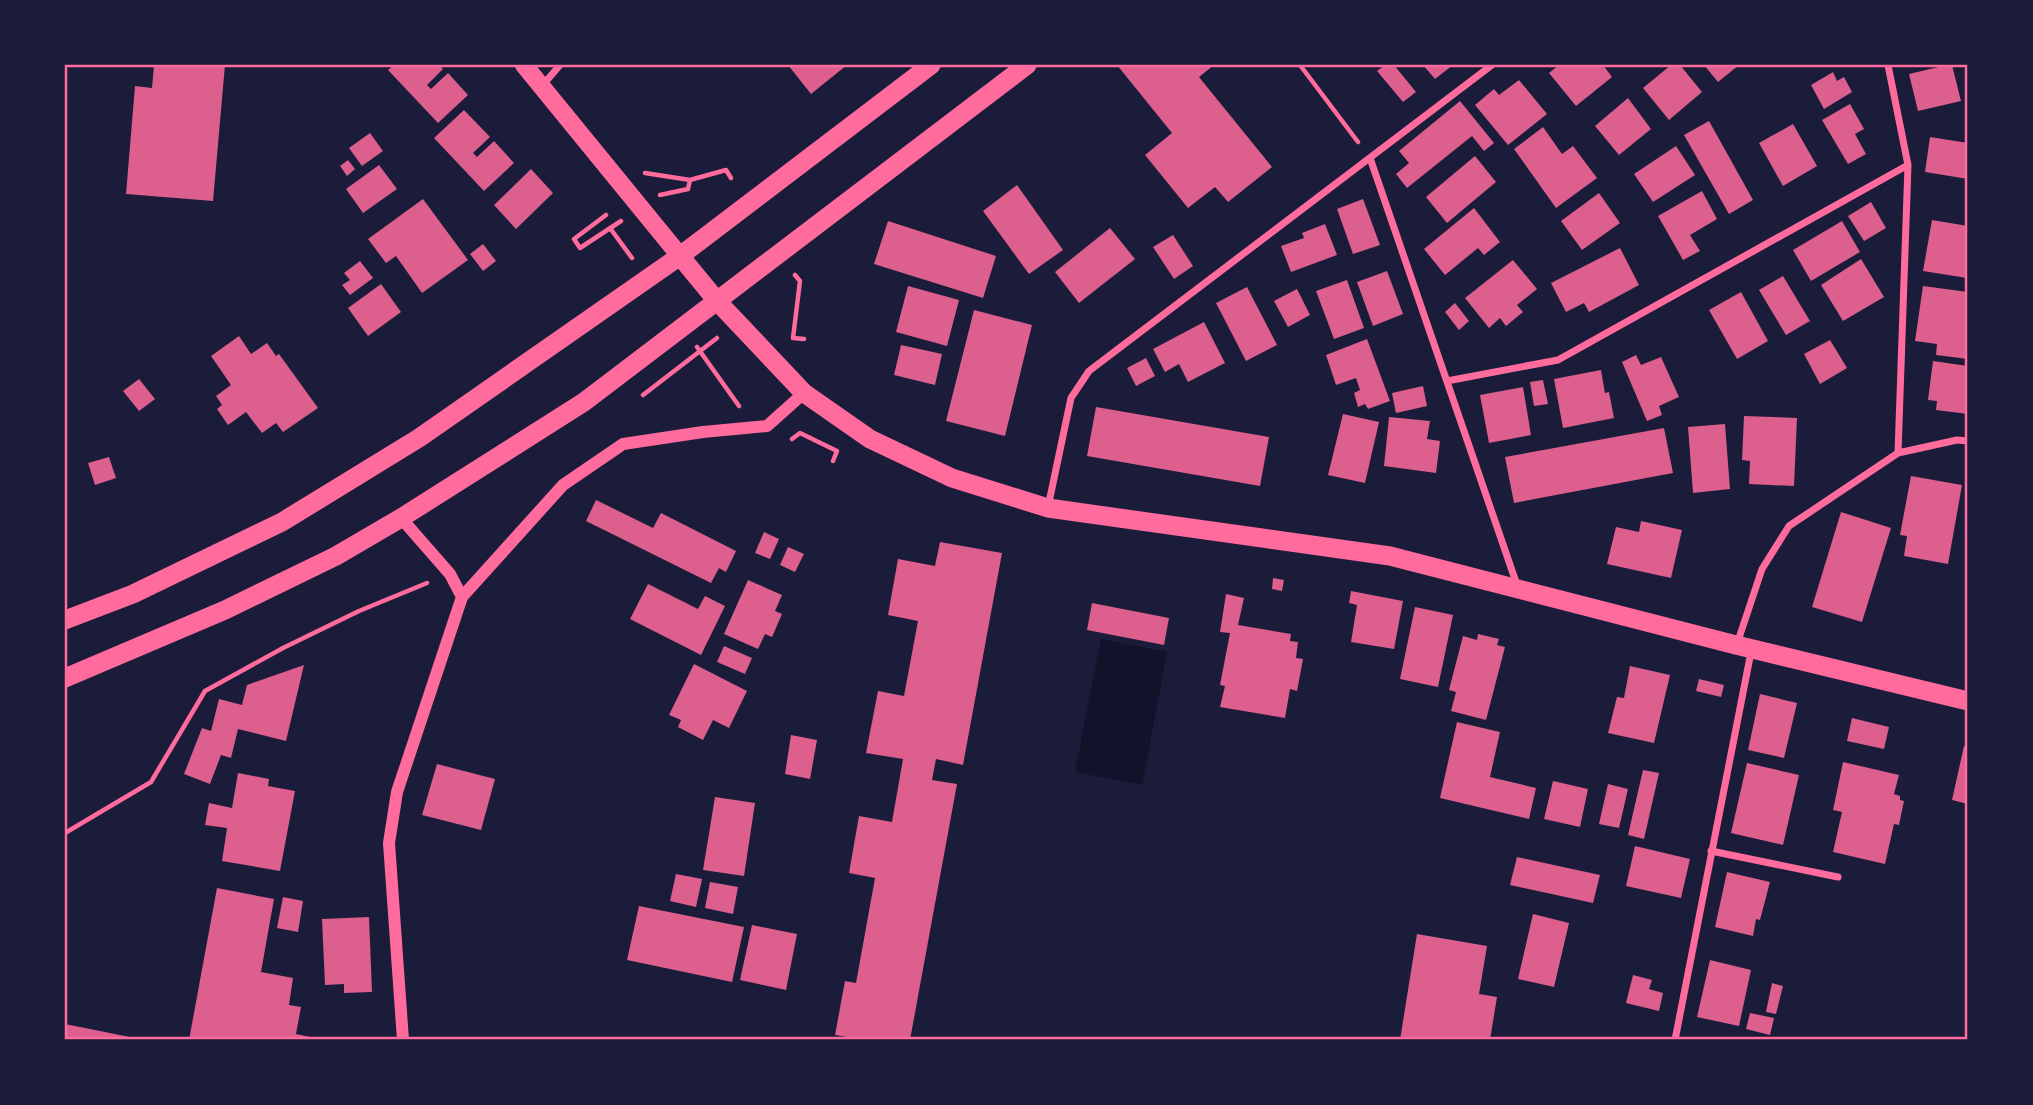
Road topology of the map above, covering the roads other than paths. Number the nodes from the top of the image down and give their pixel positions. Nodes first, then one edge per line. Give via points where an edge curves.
1 (524, 65) edge
2 (560, 65) edge
3 (931, 65) edge
4 (1027, 65) edge
5 (1492, 65) edge
6 (1888, 65) edge
7 (541, 87) junction
8 (1370, 158) junction
9 (1908, 165) junction
10 (680, 256) junction
11 (717, 301) junction
12 (1447, 381) junction
13 (804, 393) junction
14 (1968, 440) edge
15 (1898, 453) junction
16 (1048, 508) junction
17 (401, 518) junction
18 (1519, 590) junction
19 (462, 597) junction
20 (65, 620) edge
21 (1744, 646) junction
22 (65, 678) edge
23 (1968, 701) edge
24 (1711, 851) junction
25 (1838, 877) dead end
26 (403, 1040) edge
27 (1675, 1040) edge

1 - 7 main road
2 - 7 street
3 - 10 highway
4 - 11 highway
5 - 8 street
6 - 9 street
7 - 10 main road
8 - 12 street
8 - 16 street via 1089,371 1071,398
9 - 12 street via 1558,360
9 - 15 street
10 - 11 highway
10 - 20 highway via 419,438 282,522 133,594
11 - 13 highway
11 - 17 highway via 584,402
12 - 18 street
13 - 16 highway via 870,439 952,478
13 - 19 street via 767,426 624,444 563,485
14 - 15 street
15 - 21 street via 1789,526 1762,569
16 - 18 highway via 1390,556
17 - 19 street via 450,574
17 - 22 highway via 336,556 225,610
18 - 21 highway
19 - 26 street via 397,792 389,843
21 - 23 highway
21 - 24 street
24 - 25 street
24 - 27 street

